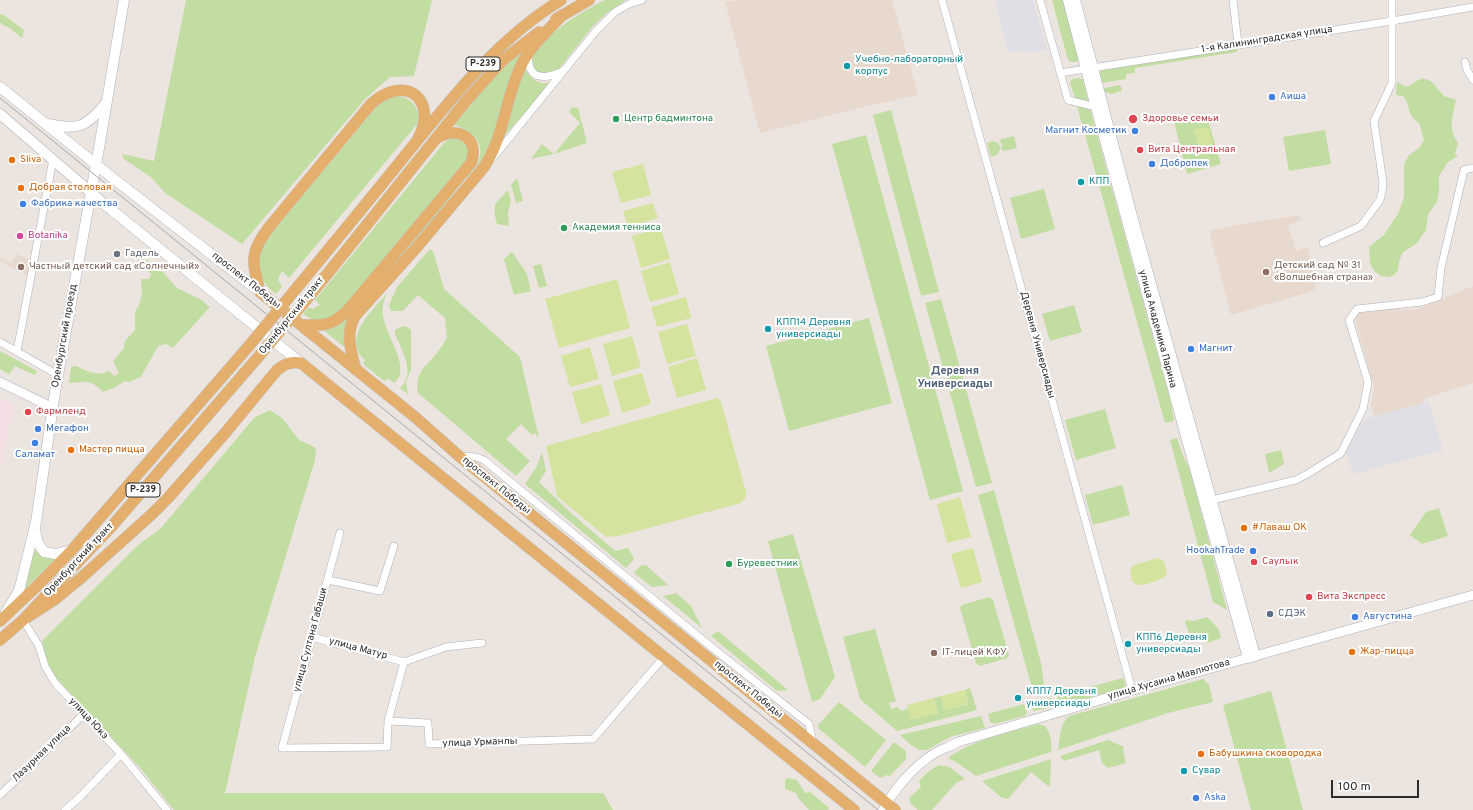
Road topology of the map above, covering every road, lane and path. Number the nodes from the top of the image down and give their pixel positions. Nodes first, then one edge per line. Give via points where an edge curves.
1 (124, 0) edge
2 (561, 0) edge
3 (589, 0) edge
4 (642, 0) edge
5 (942, 0) edge
6 (1040, 0) edge
7 (1068, 0) edge
8 (1075, 0) edge
9 (1234, 0) edge
10 (1392, 0) edge
11 (1473, 7) edge
12 (562, 15) junction
13 (1392, 21) junction
14 (1238, 44) junction
15 (530, 50) junction
16 (1465, 62) dead end
17 (1090, 68) junction
18 (565, 70) junction
19 (1060, 73) junction
20 (1473, 80) edge
21 (0, 87) edge
22 (107, 102) junction
23 (1096, 107) junction
24 (0, 114) edge
25 (46, 123) junction
26 (417, 141) junction
27 (433, 141) junction
28 (53, 160) junction
29 (96, 164) junction
30 (484, 167) junction
31 (1473, 168) edge
32 (91, 192) junction
33 (1323, 243) dead end
34 (260, 292) junction
35 (302, 325) junction
36 (0, 342) edge
37 (17, 351) junction
38 (301, 363) junction
39 (356, 370) junction
40 (58, 375) junction
41 (1174, 381) junction
42 (0, 382) edge
43 (53, 408) junction
44 (459, 456) junction
45 (1208, 501) junction
46 (36, 522) junction
47 (340, 533) dead end
48 (394, 546) dead end
49 (72, 550) junction
50 (328, 580) junction
51 (1473, 595) edge
52 (0, 620) edge
53 (24, 620) junction
54 (312, 637) junction
55 (0, 640) edge
56 (482, 643) dead end
57 (664, 657) junction
58 (1252, 657) junction
59 (404, 662) junction
60 (1132, 690) junction
61 (84, 714) junction
62 (388, 721) junction
63 (813, 743) junction
64 (121, 754) junction
65 (0, 795) edge
66 (888, 808) edge
67 (65, 810) edge
68 (167, 810) edge
69 (854, 810) edge
70 (875, 810) edge

1 - 22 main road, Оренбургский проезд
2 - 26 main road, Оренбургский тракт / Р-239 via 523,26 500,46 468,79
3 - 12 main road, Оренбургский тракт / Р-239
4 - 18 street via 615,12 595,32
5 - 60 street, Деревня Универсиады
6 - 19 street
7 - 17 main road, улица Академика Парина
8 - 17 main road, улица Академика Парина
9 - 14 street
10 - 13 street
11 - 13 street, 1-я Калининградская улица
12 - 15 main road
12 - 27 main road, Оренбургский тракт / Р-239 via 503,60
13 - 14 street, 1-я Калининградская улица
13 - 33 street via 1392,83 1374,121 1383,183 1382,192 1377,206 1361,226
14 - 17 street, 1-я Калининградская улица
15 - 18 street via 530,69 540,77
15 - 30 main road via 516,78 499,134
16 - 20 street
17 - 19 street, 1-я Калининградская улица
17 - 23 main road, улица Академика Парина
17 - 41 main road, улица Академика Парина via 1132,216
18 - 30 street
19 - 23 street via 1068,100
21 - 25 main road, проспект Победы
22 - 25 main road via 85,124 69,127
22 - 29 main road, Оренбургский проезд
23 - 41 main road, улица Академика Парина
24 - 28 main road
25 - 29 main road, проспект Победы
26 - 34 main road via 425,120 423,106 416,96 405,91 393,91 371,104 260,240 254,252 254,261
26 - 49 main road, Оренбургский тракт / Р-239, bridge via 248,347
27 - 35 main road via 448,133 463,135 473,147 471,163 339,319 327,325
27 - 53 main road, Оренбургский тракт / Р-239, bridge via 259,356 112,526
28 - 32 main road
28 - 37 street
29 - 32 main road, Оренбургский проезд
29 - 34 main road, проспект Победы
30 - 39 main road via 355,316 349,334
31 - 45 street via 1464,170 1441,268 1438,297 1422,302 1357,309 1350,320 1368,382 1364,409 1341,453 1296,480
32 - 38 main road
32 - 40 main road, Оренбургский проезд
34 - 35 main road, проспект Победы
35 - 39 main road, проспект Победы
36 - 37 street
37 - 40 street
38 - 53 main road via 287,363 277,370 216,444 152,514 81,578
38 - 57 main road
39 - 44 main road, проспект Победы
40 - 43 main road, Оренбургский проезд
41 - 45 main road, улица Академика Парина
42 - 43 street
43 - 46 main road, Оренбургский проезд
44 - 63 main road, проспект Победы
44 - 63 street via 484,460 809,724
45 - 58 main road, улица Академика Парина
46 - 49 main road via 35,532 44,552 55,554
46 - 52 main road, Оренбургский проезд via 19,591
47 - 50 street, улица Султана Габаши
48 - 50 street via 380,591
49 - 52 main road, Оренбургский тракт / Р-239
50 - 54 street, улица Султана Габаши
51 - 58 street, улица Хусаина Мавлютова
53 - 55 main road, Оренбургский тракт / Р-239
53 - 61 street, улица Юкэ via 39,646 54,683
54 - 59 street, улица Матур
54 - 62 street, улица Султана Габаши via 282,748 387,748
56 - 59 street via 446,647
57 - 62 street, улица Урманлы via 593,739 429,744 428,723
57 - 69 main road
58 - 60 street, улица Хусаина Мавлютова
59 - 62 street
60 - 66 street, улица Хусаина Мавлютова via 958,742 936,752 917,767
61 - 64 street, улица Юкэ
61 - 65 street, Лазурная улица
63 - 66 main road, проспект Победы
64 - 67 street
64 - 68 street, улица Юкэ
66 - 70 street, улица Хусаина Мавлютова

